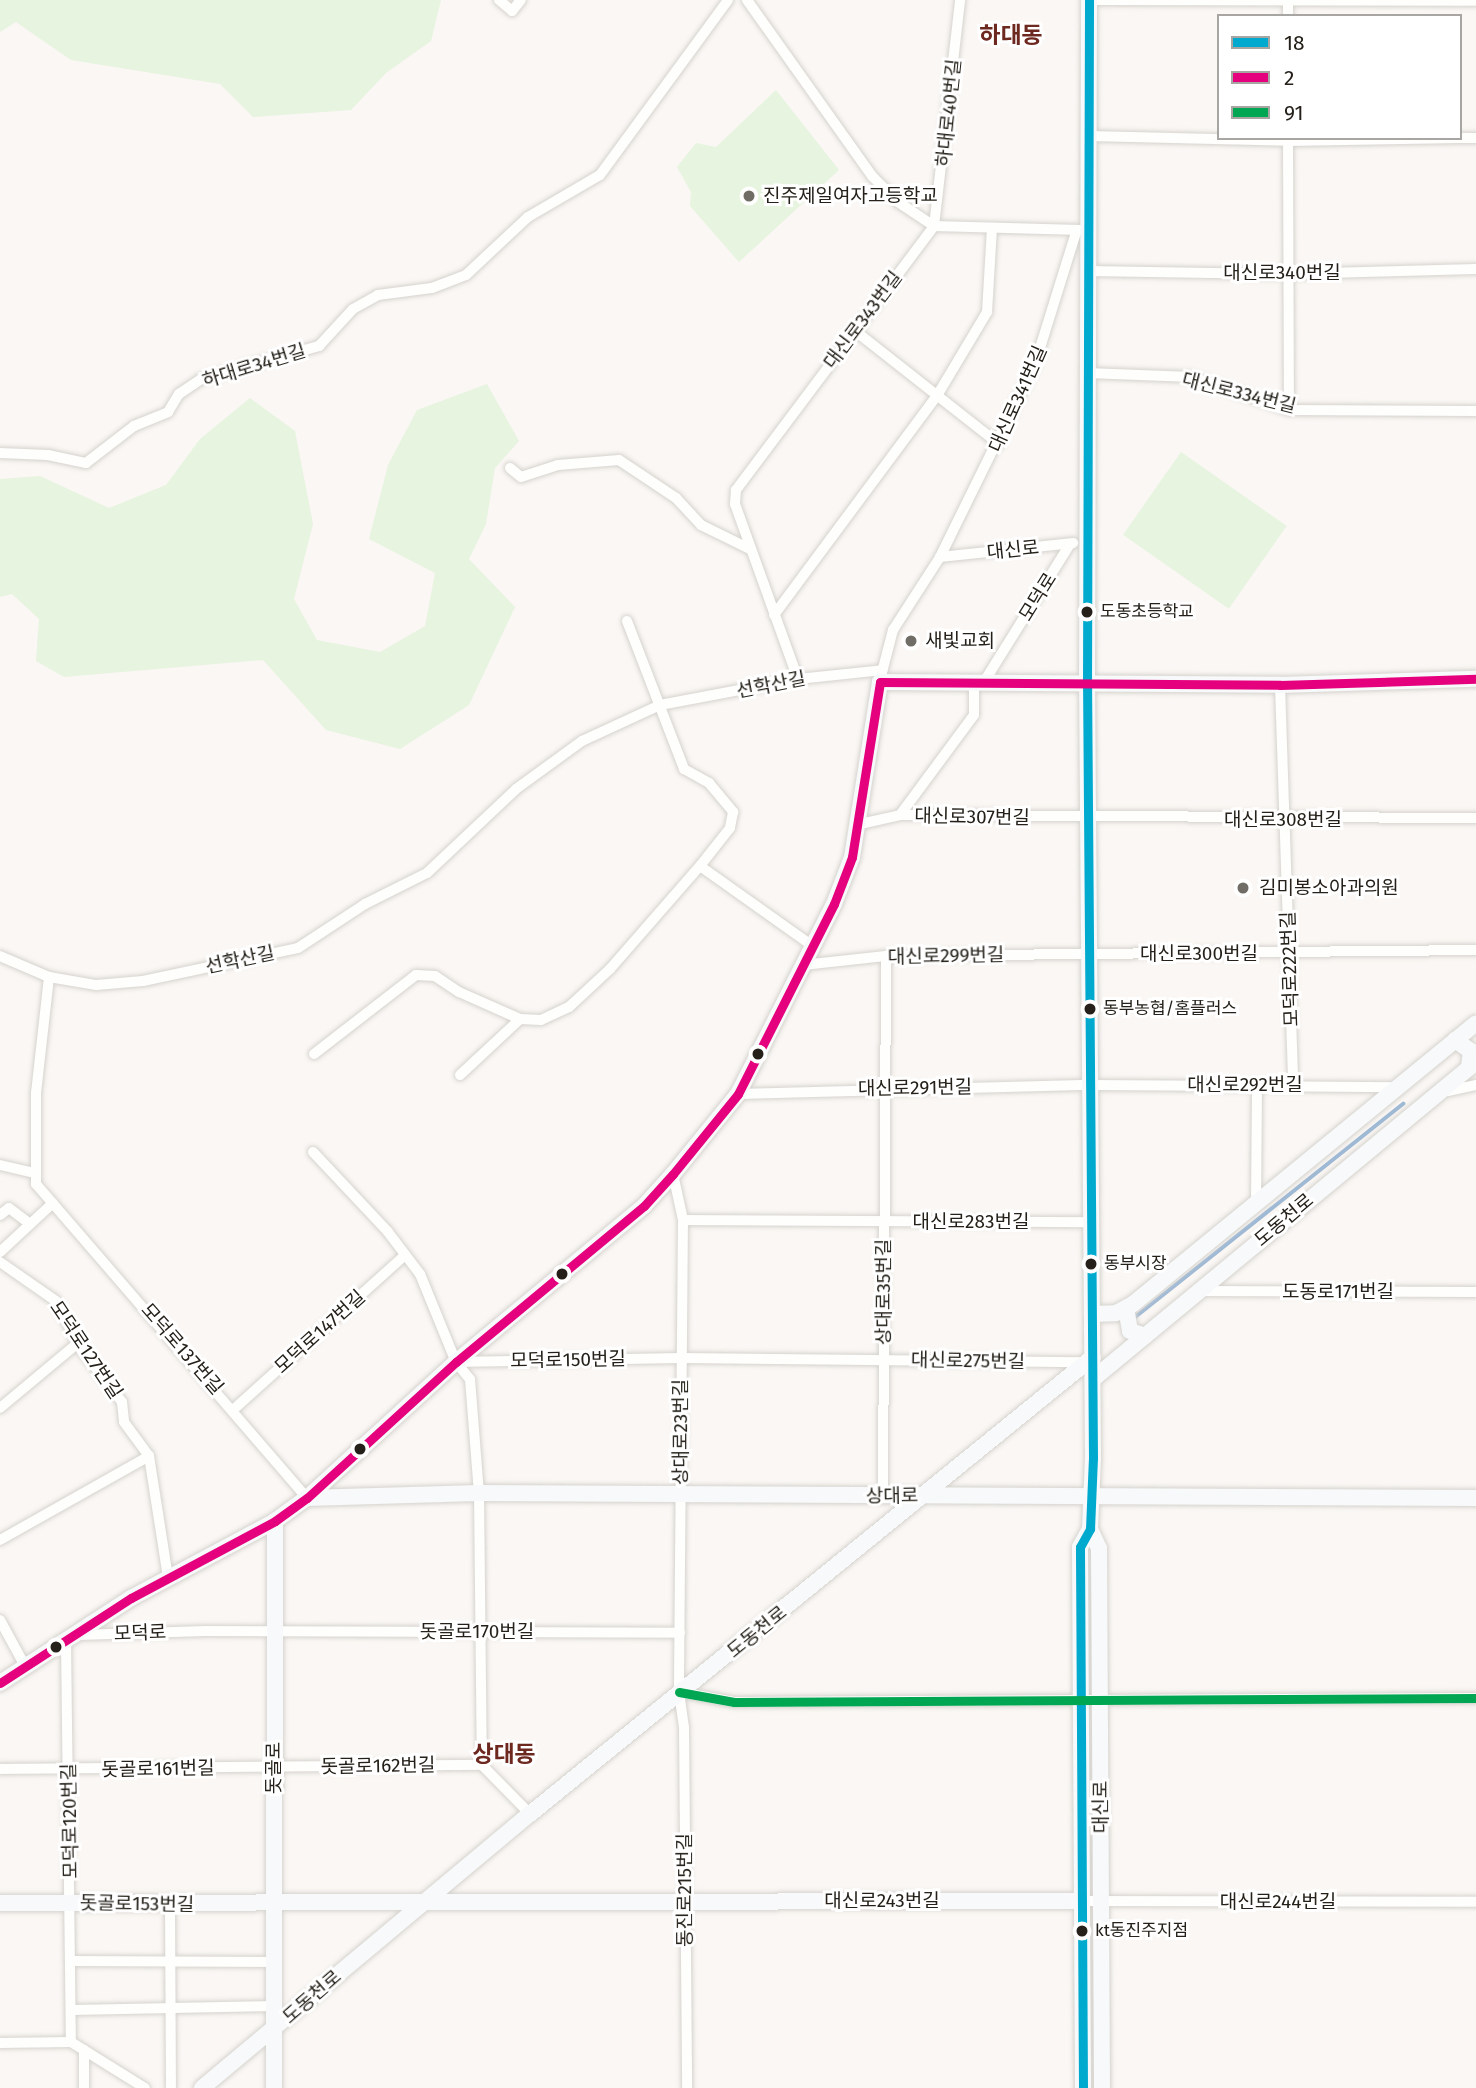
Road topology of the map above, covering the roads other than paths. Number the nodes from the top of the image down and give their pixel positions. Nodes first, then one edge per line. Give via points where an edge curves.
1 (499, 0) edge
2 (522, 0) edge
3 (728, 0) edge
4 (747, 0) edge
5 (960, 0) edge
6 (1089, 0) edge
7 (1287, 1) edge
8 (1476, 1) edge
9 (1088, 136) junction
10 (1217, 139) edge
11 (1287, 140) edge
12 (934, 226) junction
13 (992, 228) junction
14 (1083, 230) junction
15 (1476, 269) edge
16 (1088, 271) junction
17 (1289, 274) junction
18 (854, 330) junction
19 (1087, 373) junction
20 (938, 394) junction
21 (1289, 410) junction
22 (1476, 411) edge
23 (999, 444) junction
24 (0, 453) edge
25 (510, 468) dead end
26 (1078, 543) junction
27 (750, 549) junction
28 (940, 557) junction
29 (774, 615) junction
30 (628, 621) dead end
31 (881, 676) junction
32 (797, 679) junction
33 (1476, 679) edge
34 (1087, 684) junction
35 (978, 685) junction
36 (1280, 685) junction
37 (660, 705) junction
38 (900, 816) junction
39 (1476, 818) edge
40 (1089, 819) junction
41 (1285, 820) junction
42 (856, 825) junction
43 (700, 866) junction
44 (811, 945) junction
45 (1476, 950) edge
46 (1090, 954) junction
47 (1289, 954) junction
48 (0, 956) edge
49 (886, 956) junction
50 (803, 965) junction
51 (50, 977) junction
52 (520, 1019) junction
53 (1476, 1023) edge
54 (1455, 1040) junction
55 (314, 1054) dead end
56 (1473, 1065) edge
57 (460, 1075) dead end
58 (1293, 1084) junction
59 (1257, 1085) junction
60 (1476, 1085) edge
61 (1091, 1086) junction
62 (1399, 1087) junction
63 (884, 1088) junction
64 (1448, 1091) dead end
65 (738, 1094) junction
66 (313, 1152) dead end
67 (0, 1165) edge
68 (36, 1172) junction
69 (673, 1174) junction
70 (53, 1203) junction
71 (1256, 1204) junction
72 (0, 1215) edge
73 (682, 1220) junction
74 (1091, 1222) junction
75 (884, 1223) junction
76 (30, 1224) junction
77 (0, 1252) edge
78 (405, 1255) junction
79 (0, 1262) edge
80 (1199, 1291) junction
81 (1476, 1292) edge
82 (1126, 1307) junction
83 (1092, 1314) junction
84 (1145, 1336) junction
85 (78, 1343) junction
86 (681, 1358) junction
87 (884, 1360) junction
88 (1090, 1360) junction
89 (456, 1362) junction
90 (1093, 1379) junction
91 (0, 1408) edge
92 (234, 1409) junction
93 (149, 1456) junction
94 (480, 1493) junction
95 (681, 1495) junction
96 (926, 1495) junction
97 (1091, 1495) junction
98 (883, 1497) junction
99 (1476, 1497) edge
100 (307, 1498) junction
101 (275, 1521) junction
102 (1090, 1529) junction
103 (0, 1540) edge
104 (167, 1577) junction
105 (0, 1620) edge
106 (275, 1632) junction
107 (482, 1632) junction
108 (680, 1633) junction
109 (71, 1638) junction
110 (25, 1666) junction
111 (0, 1683) edge
112 (679, 1692) junction
113 (1476, 1698) edge
114 (1080, 1700) junction
115 (1101, 1700) junction
116 (482, 1765) junction
117 (275, 1768) junction
118 (0, 1769) edge
119 (69, 1770) junction
120 (530, 1814) junction
121 (684, 1901) junction
122 (1079, 1901) junction
123 (1102, 1901) junction
124 (1476, 1902) edge
125 (0, 1903) edge
126 (72, 1903) junction
127 (170, 1905) junction
128 (274, 1905) junction
129 (420, 1905) junction
130 (72, 1961) junction
131 (171, 1962) junction
132 (274, 1962) junction
133 (274, 2006) junction
134 (171, 2009) junction
135 (72, 2010) junction
136 (274, 2030) junction
137 (0, 2042) edge
138 (71, 2042) junction
139 (84, 2050) junction
140 (84, 2088) edge
141 (145, 2088) edge
142 (171, 2088) edge
143 (202, 2088) edge
144 (274, 2088) edge
145 (687, 2088) edge
146 (1083, 2088) edge
147 (1102, 2088) edge

1 - 2 street via 512,12
3 - 24 street, 하대로34번길 via 600,176 528,217 466,275 432,288 378,295 354,309 319,346 201,379 179,394 168,412 134,426 86,463 48,454
4 - 12 street via 872,176 898,202
5 - 12 street, 하대로40번길
6 - 7 street
6 - 9 street, 대신로
7 - 8 street
9 - 10 street
9 - 14 street, 대신로
11 - 17 street
12 - 13 street
12 - 18 street, 대신로343번길
13 - 14 street
13 - 20 street via 988,312
14 - 16 street, 대신로
14 - 23 street, 대신로341번길 via 1039,354
15 - 17 street, 대신로340번길
16 - 17 street, 대신로340번길
16 - 19 street, 대신로
17 - 21 street
18 - 20 street
18 - 27 street, 대신로343번길 via 736,490 735,503
19 - 21 street, 대신로334번길 via 1192,377
19 - 26 street, 대신로
20 - 23 street
20 - 29 street
21 - 22 street, 대신로334번길
23 - 28 street, 대신로341번길
25 - 27 street via 521,477 558,465 619,460 676,498 701,525
26 - 28 street, 대신로
26 - 34 street, 대신로
26 - 35 street, 모덕로
27 - 29 street, 대신로343번길
28 - 31 street, 대신로341번길 via 893,631
29 - 32 street, 대신로343번길
30 - 37 street
31 - 32 street, 선학산길
31 - 35 street
31 - 42 street, 모덕로
32 - 37 street, 선학산길
33 - 36 street
34 - 35 street
34 - 36 street
34 - 40 street, 대신로
35 - 38 street via 974,715
36 - 41 street, 모덕로222번길
37 - 43 street via 684,769 709,783 733,812 730,828
37 - 51 street, 선학산길 via 582,741 516,789 427,873 365,904 298,948 143,981 96,985
38 - 40 street, 대신로307번길
38 - 42 street, 대신로307번길
39 - 41 street, 대신로308번길
40 - 41 street, 대신로308번길
40 - 46 street, 대신로
41 - 47 street, 모덕로222번길
42 - 44 street, 모덕로 via 852,858
43 - 44 street
43 - 52 street via 610,970 569,1007 541,1020
44 - 50 street, 모덕로
45 - 47 street, 대신로300번길
46 - 47 street, 대신로300번길
46 - 49 street, 대신로299번길
46 - 61 street, 대신로
47 - 58 street, 모덕로222번길
48 - 51 street, 선학산길
49 - 50 street, 대신로299번길
49 - 63 street, 상대로35번길
50 - 65 street, 모덕로
51 - 68 street via 36,1093
52 - 55 street via 435,976 416,975
52 - 57 street
53 - 54 street, 도동천로
54 - 56 street via 1471,1051
54 - 62 street, 도동천로
56 - 80 street, 도동천로
58 - 59 street, 대신로292번길
58 - 62 street, 대신로292번길
59 - 61 street, 대신로292번길
59 - 71 street
60 - 64 street
61 - 63 street, 대신로291번길
61 - 74 street, 대신로
62 - 71 street, 도동천로
63 - 65 street, 대신로291번길
63 - 75 street, 상대로35번길
65 - 69 street, 모덕로
66 - 78 street
67 - 68 street
68 - 70 street via 36,1184
69 - 73 street, 상대로23번길
69 - 89 street, 모덕로 via 645,1206
70 - 76 street
70 - 92 street, 모덕로137번길
71 - 82 street, 도동천로
72 - 76 street via 9,1208
73 - 75 street, 대신로283번길
73 - 86 street, 상대로23번길
74 - 75 street, 대신로283번길
74 - 83 street, 대신로
75 - 87 street, 상대로35번길
76 - 77 street
78 - 89 street via 420,1274
78 - 92 street, 모덕로147번길
79 - 85 street, 모덕로127번길 via 57,1301
80 - 81 street, 도동로171번길
80 - 84 street, 도동천로
82 - 83 street, 도동천로
82 - 84 street via 1130,1331
83 - 88 street, 대신로
84 - 90 street, 도동천로
85 - 91 street
85 - 93 street, 모덕로127번길 via 122,1402 124,1422
86 - 87 street, 대신로275번길
86 - 89 street, 모덕로150번길
86 - 95 street, 상대로23번길
87 - 88 street, 대신로275번길
87 - 98 street, 상대로35번길
88 - 90 street, 대신로
88 - 96 street, 도동천로
89 - 94 street via 472,1386
89 - 100 street, 모덕로
90 - 97 street, 대신로
92 - 100 street, 모덕로137번길
93 - 103 street
93 - 104 street, 모덕로127번길
94 - 95 street, 상대로
94 - 100 street, 상대로
94 - 107 street
95 - 98 street, 상대로
95 - 108 street, 상대로23번길
96 - 97 street, 상대로
96 - 98 street, 상대로
96 - 112 street, 도동천로
97 - 99 street, 상대로
97 - 102 street, 대신로
100 - 101 street, 모덕로
101 - 104 street, 모덕로
101 - 106 street, 돗골로
102 - 114 street, 대신로 via 1080,1547
102 - 115 street, 대신로 via 1100,1548
104 - 109 street, 모덕로
105 - 110 street
106 - 107 street, 돗골로170번길
106 - 109 street, 모덕로
106 - 117 street, 돗골로
107 - 108 street, 돗골로170번길
107 - 116 street
108 - 112 street, 상대로23번길
109 - 110 street, 모덕로
109 - 119 street, 모덕로120번길
110 - 111 street, 모덕로
112 - 114 street via 734,1702
112 - 120 street, 도동천로
112 - 121 street, 동진로215번길 via 684,1727
113 - 115 street
114 - 115 street
114 - 122 street, 대신로
115 - 123 street, 대신로
116 - 117 street, 돗골로162번길
116 - 120 street
117 - 119 street, 돗골로161번길
117 - 128 street, 돗골로
118 - 119 street, 돗골로161번길
119 - 126 street, 모덕로120번길
120 - 129 street, 도동천로
121 - 122 street, 대신로243번길
121 - 129 street
121 - 145 street, 동진로215번길
122 - 123 street, 대신로244번길
122 - 146 street, 대신로
123 - 124 street, 대신로244번길
123 - 147 street, 대신로
125 - 126 street, 돗골로153번길
126 - 127 street, 돗골로153번길
126 - 130 street, 모덕로120번길
127 - 128 street, 돗골로153번길
127 - 131 street
128 - 129 street
128 - 132 street, 돗골로
129 - 136 street, 도동천로
130 - 131 street
130 - 135 street, 모덕로120번길
131 - 132 street
131 - 134 street
132 - 133 street, 돗골로
133 - 134 street
133 - 136 street, 돗골로
134 - 135 street
134 - 142 street
135 - 138 street, 모덕로120번길
136 - 143 street, 도동천로
136 - 144 street, 돗골로
137 - 138 street
138 - 139 street
139 - 140 street
139 - 141 street

